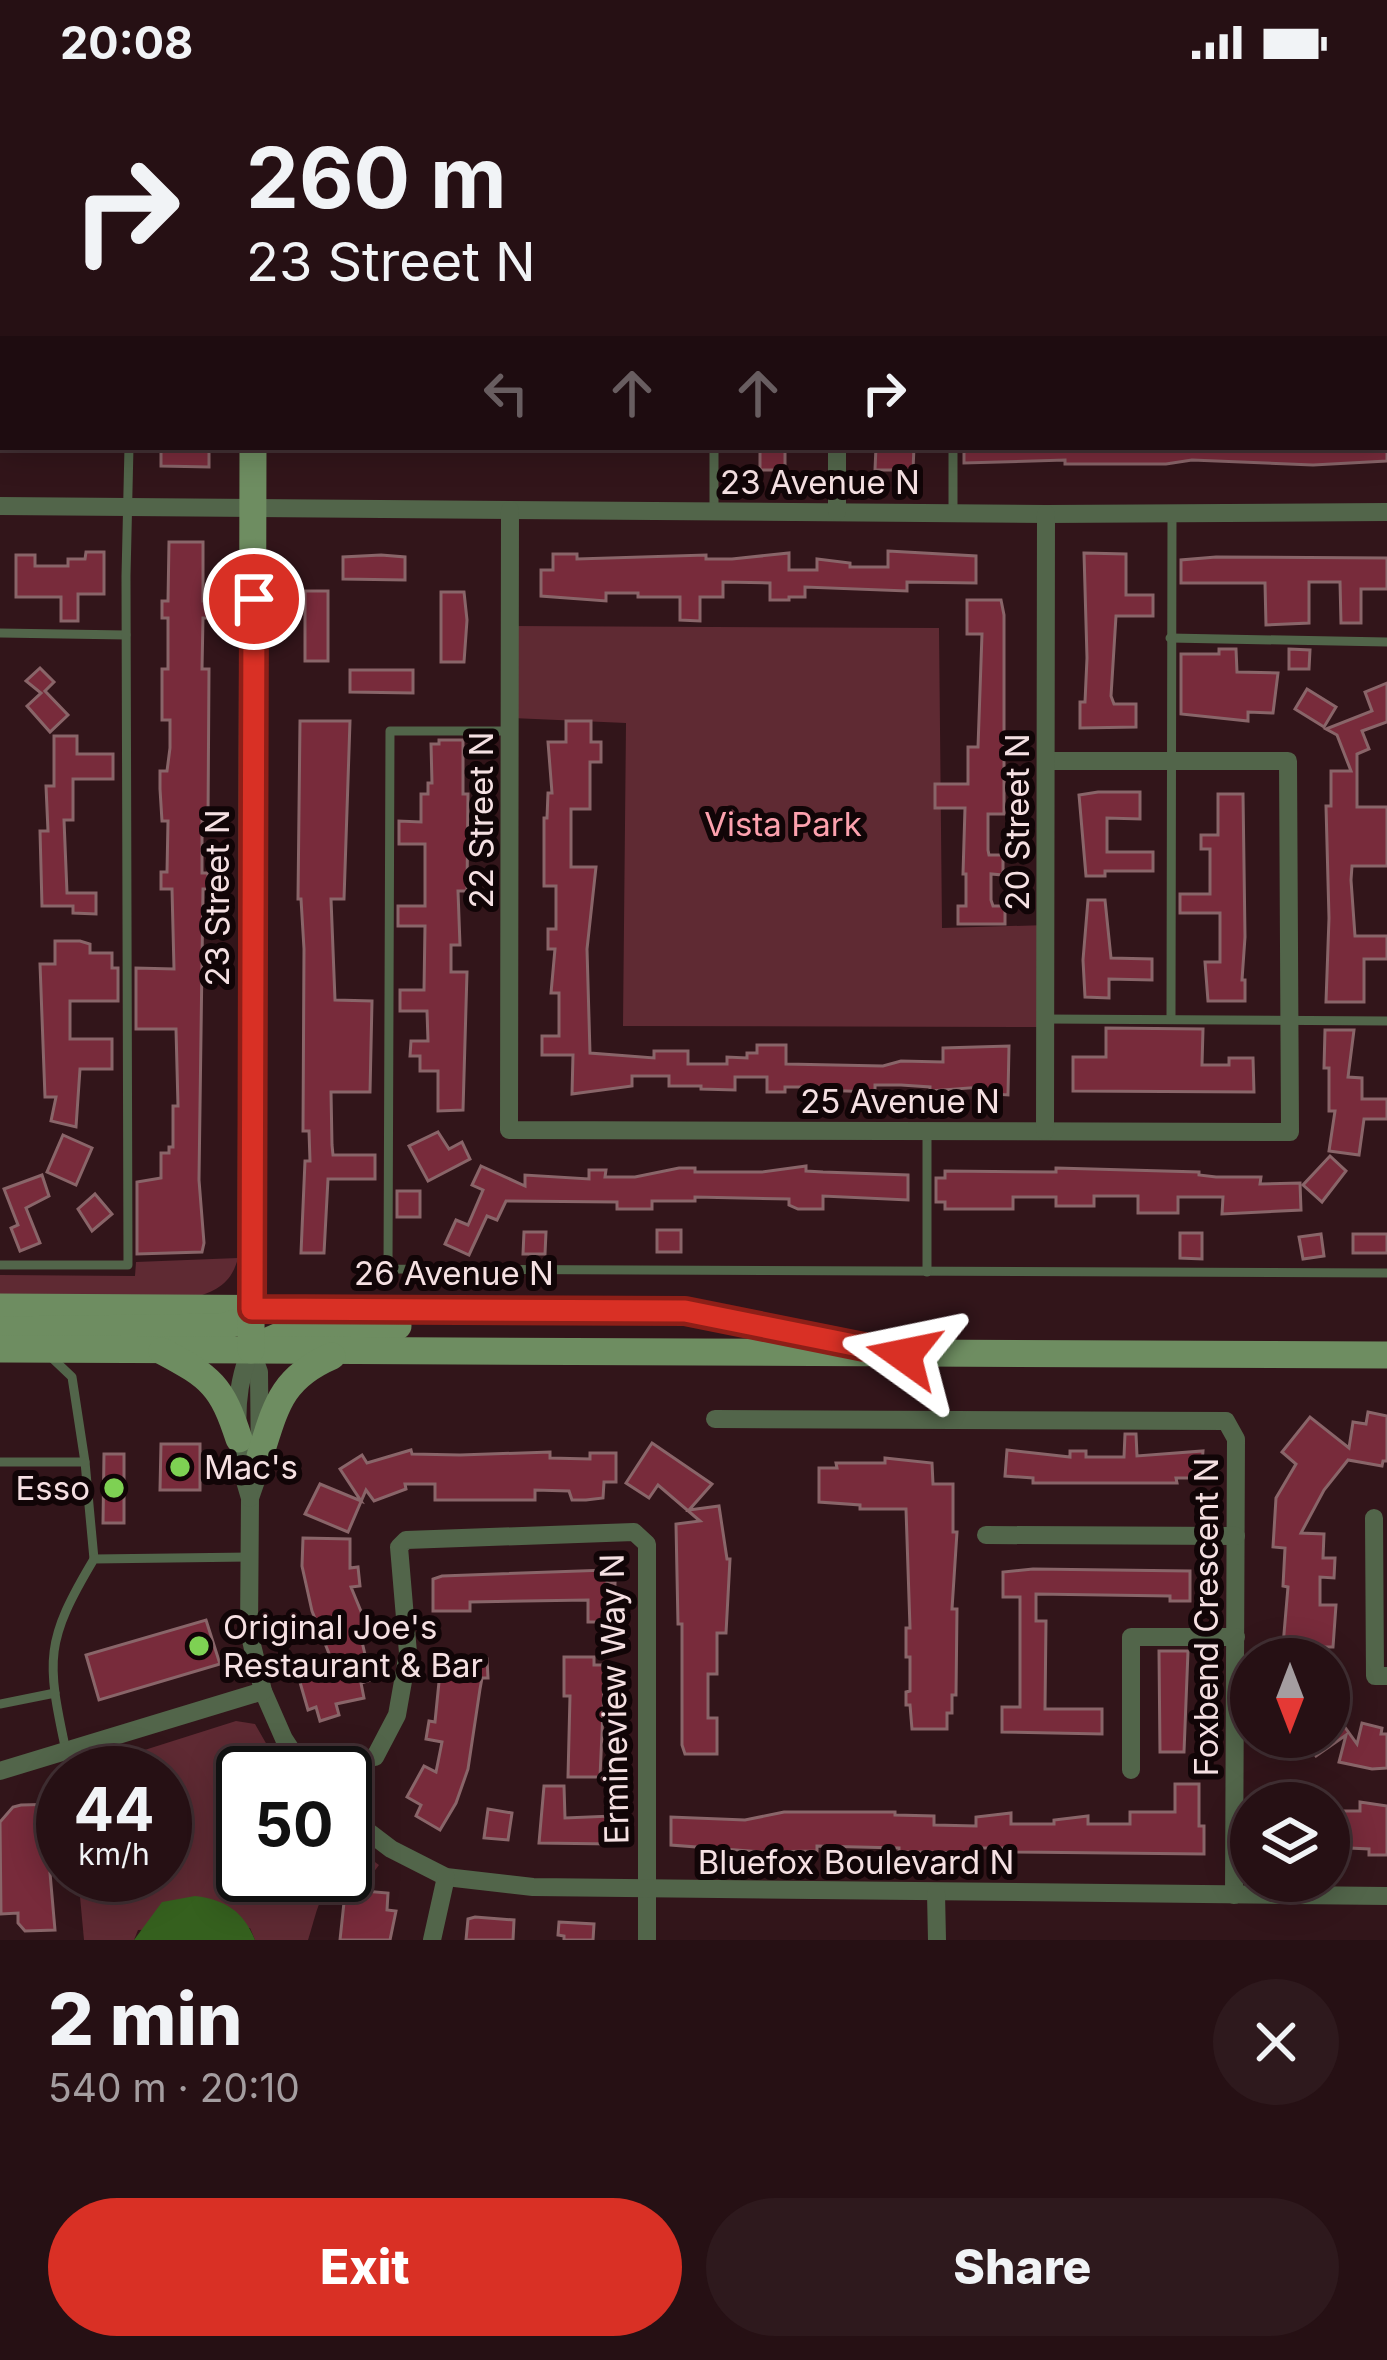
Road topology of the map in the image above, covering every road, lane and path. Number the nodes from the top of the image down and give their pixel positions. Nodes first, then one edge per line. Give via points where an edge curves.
1 (130, 450) edge
2 (254, 450) edge
3 (714, 450) edge
4 (837, 450) edge
5 (952, 450) edge
6 (0, 506) edge
7 (129, 506) junction
8 (254, 508) junction
9 (510, 510) junction
10 (715, 511) junction
11 (837, 512) junction
12 (1387, 512) edge
13 (952, 513) junction
14 (1172, 513) junction
15 (1046, 514) junction
16 (0, 633) edge
17 (126, 635) junction
18 (1170, 638) junction
19 (1387, 642) edge
20 (512, 730) junction
21 (1048, 761) junction
22 (1169, 761) junction
23 (1171, 1018) junction
24 (1046, 1019) junction
25 (1289, 1021) junction
26 (1387, 1021) edge
27 (509, 1130) joint
28 (927, 1131) junction
29 (1045, 1131) junction
30 (0, 1265) edge
31 (927, 1272) junction
32 (1387, 1273) edge
33 (0, 1307) edge
34 (252, 1309) junction
35 (542, 1309) junction
36 (0, 1330) edge
37 (0, 1349) edge
38 (158, 1349) junction
39 (44, 1350) junction
40 (92, 1350) junction
41 (251, 1350) junction
42 (341, 1352) junction
43 (904, 1355) junction
44 (1387, 1355) edge
45 (72, 1377) junction
46 (715, 1419) dead end
47 (249, 1448) junction
48 (0, 1462) edge
49 (85, 1462) junction
50 (1374, 1518) dead end
51 (986, 1535) dead end
52 (1236, 1536) junction
53 (250, 1557) junction
54 (94, 1559) junction
55 (1236, 1636) junction
56 (1387, 1676) edge
57 (262, 1690) junction
58 (55, 1693) junction
59 (0, 1704) edge
60 (65, 1746) edge
61 (82, 1746) edge
62 (289, 1746) edge
63 (375, 1757) dead end
64 (36, 1760) edge
65 (1131, 1770) dead end
66 (0, 1771) edge
67 (1235, 1782) edge
68 (372, 1835) edge
69 (446, 1877) junction
70 (647, 1891) junction
71 (936, 1893) junction
72 (1230, 1895) edge
73 (1350, 1896) edge
74 (1387, 1896) edge
75 (432, 1940) edge
76 (647, 1940) edge
77 (937, 1940) edge

1 - 7 lane
2 - 8 main road, 23 Street N
3 - 10 lane
4 - 11 street
5 - 13 lane
6 - 7 street, 23 Avenue N
7 - 8 street, 23 Avenue N
7 - 17 lane
8 - 9 street, 23 Avenue N
8 - 34 main road, 23 Street N
9 - 10 street, 23 Avenue N
9 - 20 street, 22 Street N
10 - 11 street, 23 Avenue N
11 - 13 street, 23 Avenue N
12 - 14 street, 23 Avenue N
13 - 15 street, 23 Avenue N
14 - 15 street, 23 Avenue N
14 - 18 lane
15 - 21 street, 20 Street N
16 - 17 lane
17 - 30 lane via 128,1264
18 - 19 lane
18 - 22 lane
20 - 27 street, 22 Street N
20 - 31 lane via 390,730 388,1269
21 - 22 street
21 - 24 street, 20 Street N
22 - 23 lane
22 - 25 street via 1288,761
23 - 24 lane
23 - 25 lane
24 - 29 street, 20 Street N
25 - 26 lane
25 - 29 street, 25 Avenue N via 1290,1132
27 - 28 street, 25 Avenue N
28 - 29 street, 25 Avenue N
28 - 31 lane
31 - 32 lane
33 - 34 main road, 26 Avenue N
34 - 35 main road, 26 Avenue N
34 - 36 main road via 222,1327
34 - 41 main road, 23 Street N
35 - 41 main road via 488,1322 293,1330
35 - 43 main road, 26 Avenue N via 685,1311
37 - 39 main road, 26 Avenue N
38 - 40 main road, 26 Avenue N
38 - 41 main road, 26 Avenue N
38 - 47 main road via 213,1381
39 - 40 main road, 26 Avenue N
39 - 45 lane
40 - 45 lane
41 - 42 main road, 26 Avenue N
41 - 47 street, 23 Street N via 259,1372
42 - 43 main road, 26 Avenue N
42 - 47 main road via 292,1380
43 - 44 main road, 26 Avenue N
45 - 49 lane
46 - 52 street, Foxbend Crescent N via 1226,1421 1236,1438
47 - 53 street, 23 Street N
48 - 49 lane
49 - 54 lane
50 - 56 street via 1375,1676
51 - 52 street
52 - 55 street, Foxbend Crescent N
53 - 54 lane
53 - 57 street, 23 Street N via 248,1632
54 - 58 lane via 53,1643
55 - 65 street via 1131,1636
55 - 67 street, Foxbend Crescent N
57 - 61 street
57 - 62 street
58 - 59 lane
58 - 60 lane
63 - 70 street, Ermineview Way N via 397,1715 408,1653 399,1547 406,1540 634,1532 646,1544
64 - 66 street
68 - 69 street, Bluefox Boulevard N
69 - 70 street, Bluefox Boulevard N
69 - 75 street
70 - 71 street, Bluefox Boulevard N
70 - 76 street
71 - 72 street, Bluefox Boulevard N
71 - 77 street
73 - 74 street, Bluefox Boulevard N

